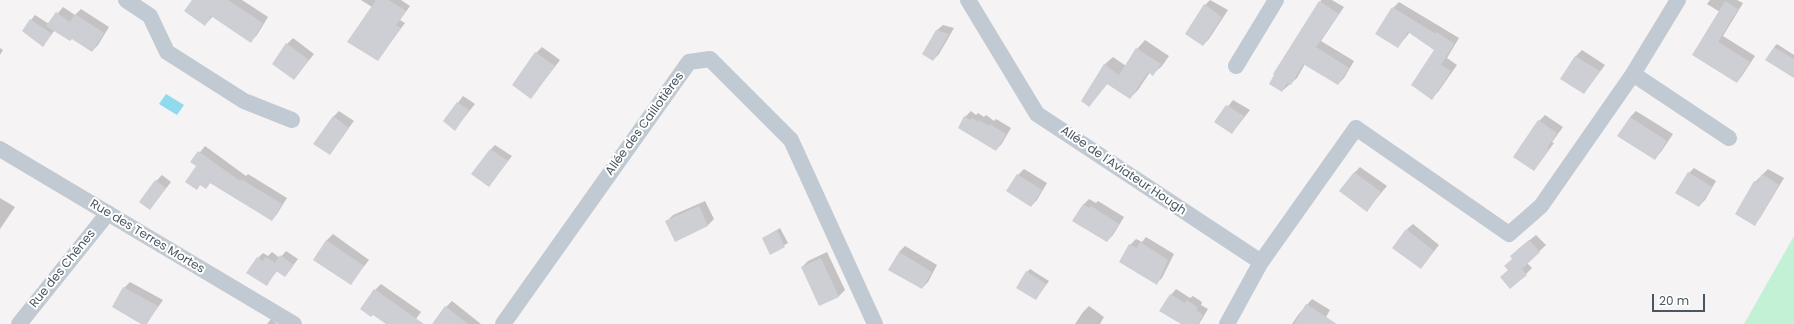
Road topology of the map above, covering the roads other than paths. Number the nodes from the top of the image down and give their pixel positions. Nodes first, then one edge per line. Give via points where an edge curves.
1 (126, 0) edge
2 (968, 0) edge
3 (1276, 0) edge
4 (1678, 0) edge
5 (1236, 66) dead end
6 (1633, 74) junction
7 (292, 120) dead end
8 (1729, 138) dead end
9 (0, 149) edge
10 (108, 213) junction
11 (1261, 262) junction
12 (19, 324) edge
13 (294, 324) edge
14 (503, 324) edge
15 (875, 324) edge
16 (1227, 324) edge

1 - 7 street via 150,16 167,52 244,101
2 - 11 street, Allée de l'Aviateur Hough via 1037,114
3 - 5 street
4 - 6 street
6 - 8 street
6 - 11 street via 1541,206 1509,234 1356,128
9 - 10 street, Rue des Terres Mortes
10 - 12 street, Rue des Chênes
10 - 13 street, Rue des Terres Mortes
11 - 16 street
14 - 15 street, Allée des Caillotières via 690,62 710,59 792,140

